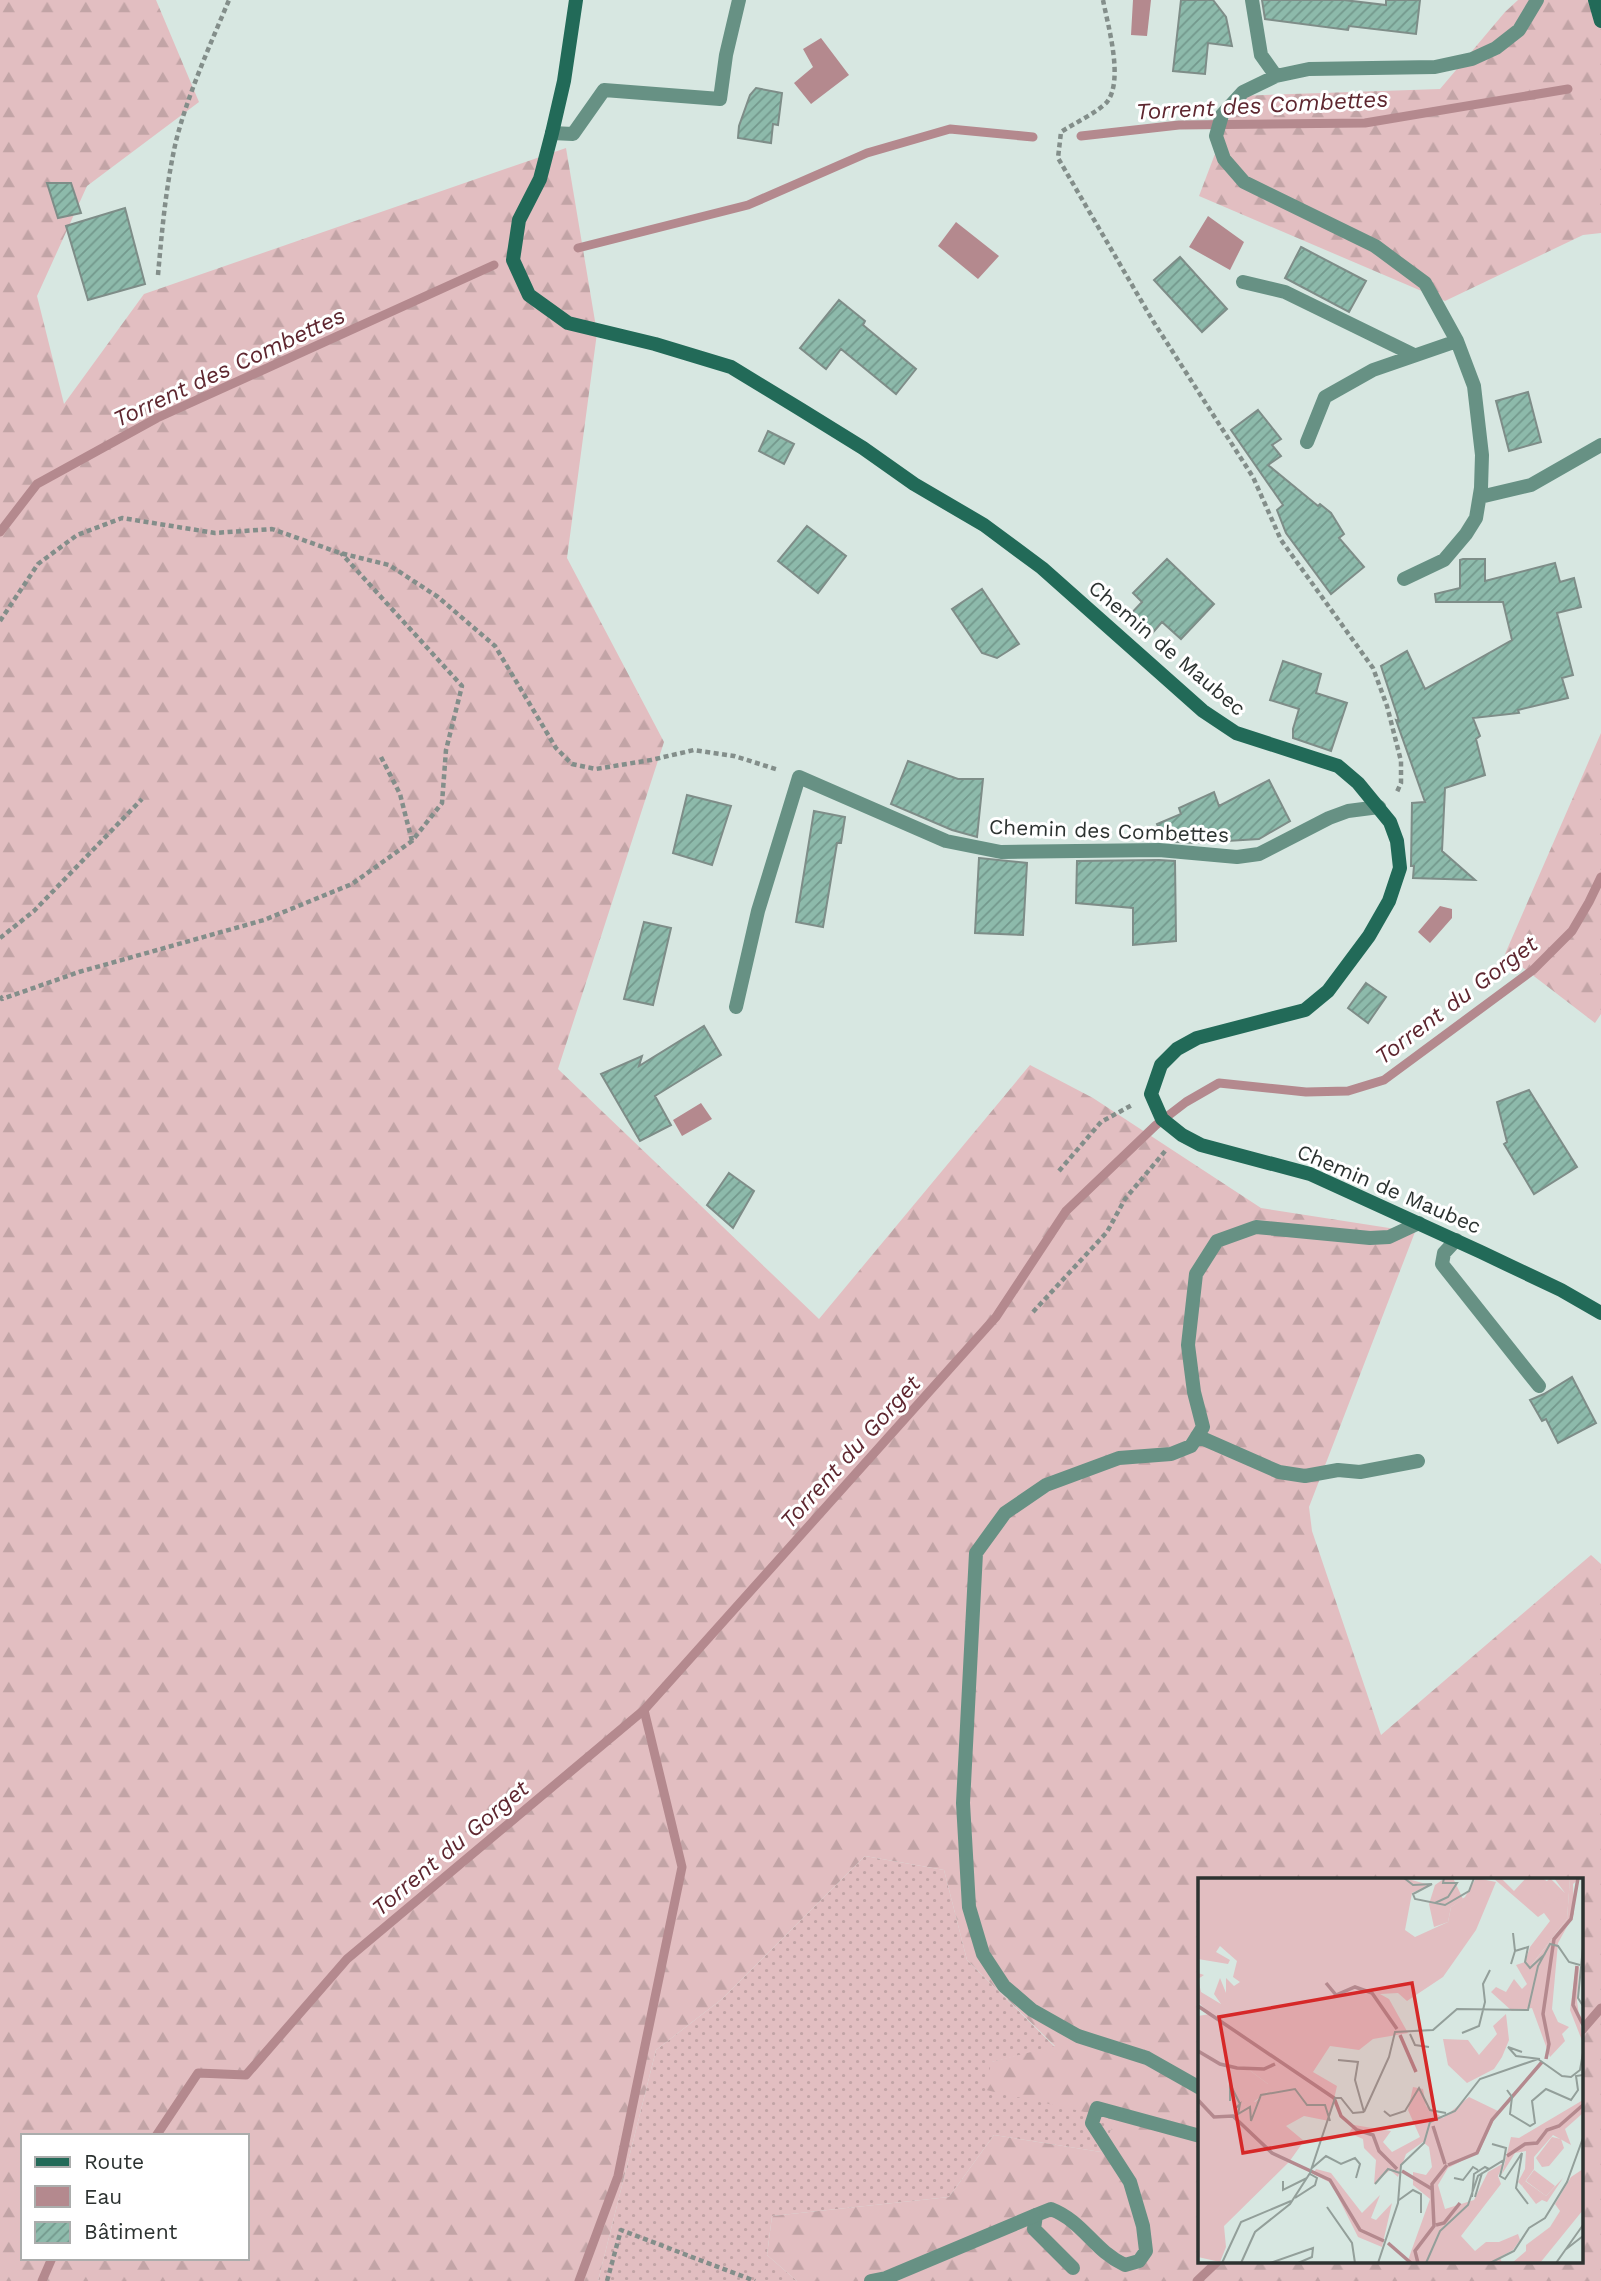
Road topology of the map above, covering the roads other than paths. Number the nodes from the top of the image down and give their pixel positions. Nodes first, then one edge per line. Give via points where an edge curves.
1 (576, 0) edge
2 (739, 0) edge
3 (1252, 0) edge
4 (1538, 0) edge
5 (1595, 0) edge
6 (1601, 21) edge
7 (1276, 76) junction
8 (552, 133) junction
9 (1243, 282) dead end
10 (1457, 341) junction
11 (1415, 355) junction
12 (1307, 442) dead end
13 (1601, 445) edge
14 (1480, 497) junction
15 (1404, 579) dead end
16 (1379, 807) junction
17 (736, 1007) dead end
18 (1419, 1223) junction
19 (1456, 1240) junction
20 (1601, 1313) edge
21 (1539, 1386) dead end
22 (1197, 1436) junction
23 (1418, 1461) dead end
24 (1198, 2087) edge
25 (1198, 2135) edge
26 (1035, 2215) junction
27 (1073, 2267) dead end
28 (871, 2281) edge

1 - 8 street, Chemin de Maubec
2 - 8 street via 720,99 604,90 573,134
3 - 7 street via 1261,55
4 - 7 street via 1519,30 1472,59 1435,67 1309,69
5 - 6 street
7 - 10 street via 1243,92 1222,115 1216,136 1224,159 1244,182 1375,246 1425,283
8 - 16 street, Chemin de Maubec via 540,178 519,220 513,260 529,295 568,323 731,367 994,532 1042,568 1203,711 1236,733 1338,766
9 - 11 street via 1285,292
10 - 11 street
10 - 14 street via 1475,386 1482,455
11 - 12 street via 1373,370 1325,397
13 - 14 street via 1531,485
14 - 15 street via 1476,518 1444,560
16 - 17 street, Chemin des Combettes via 1348,811 1259,854 1237,857 1159,850 1001,852 946,841 799,777 758,911
16 - 18 street, Chemin de Maubec via 1397,841 1400,868 1389,901 1369,936 1328,991 1305,1010 1197,1038 1177,1049 1161,1065 1151,1094 1162,1119 1182,1135 1310,1174
18 - 19 street, Chemin de Maubec
18 - 22 street via 1388,1237 1256,1227 1217,1241 1196,1274 1188,1345 1203,1427
19 - 20 street, Chemin de Maubec
19 - 21 street via 1444,1253 1442,1264
22 - 23 street via 1279,1472 1305,1476
22 - 24 street via 1191,1446 1171,1454 1119,1458 1046,1485 1004,1513 976,1553 964,1803 969,1907 983,1954 1004,1986 1032,2010 1078,2036 1146,2058
25 - 26 street via 1097,2108 1092,2123 1130,2182 1143,2226 1146,2251 1139,2261 1125,2265 1109,2258 1068,2216 1051,2209
26 - 27 street via 1034,2229
26 - 28 street

